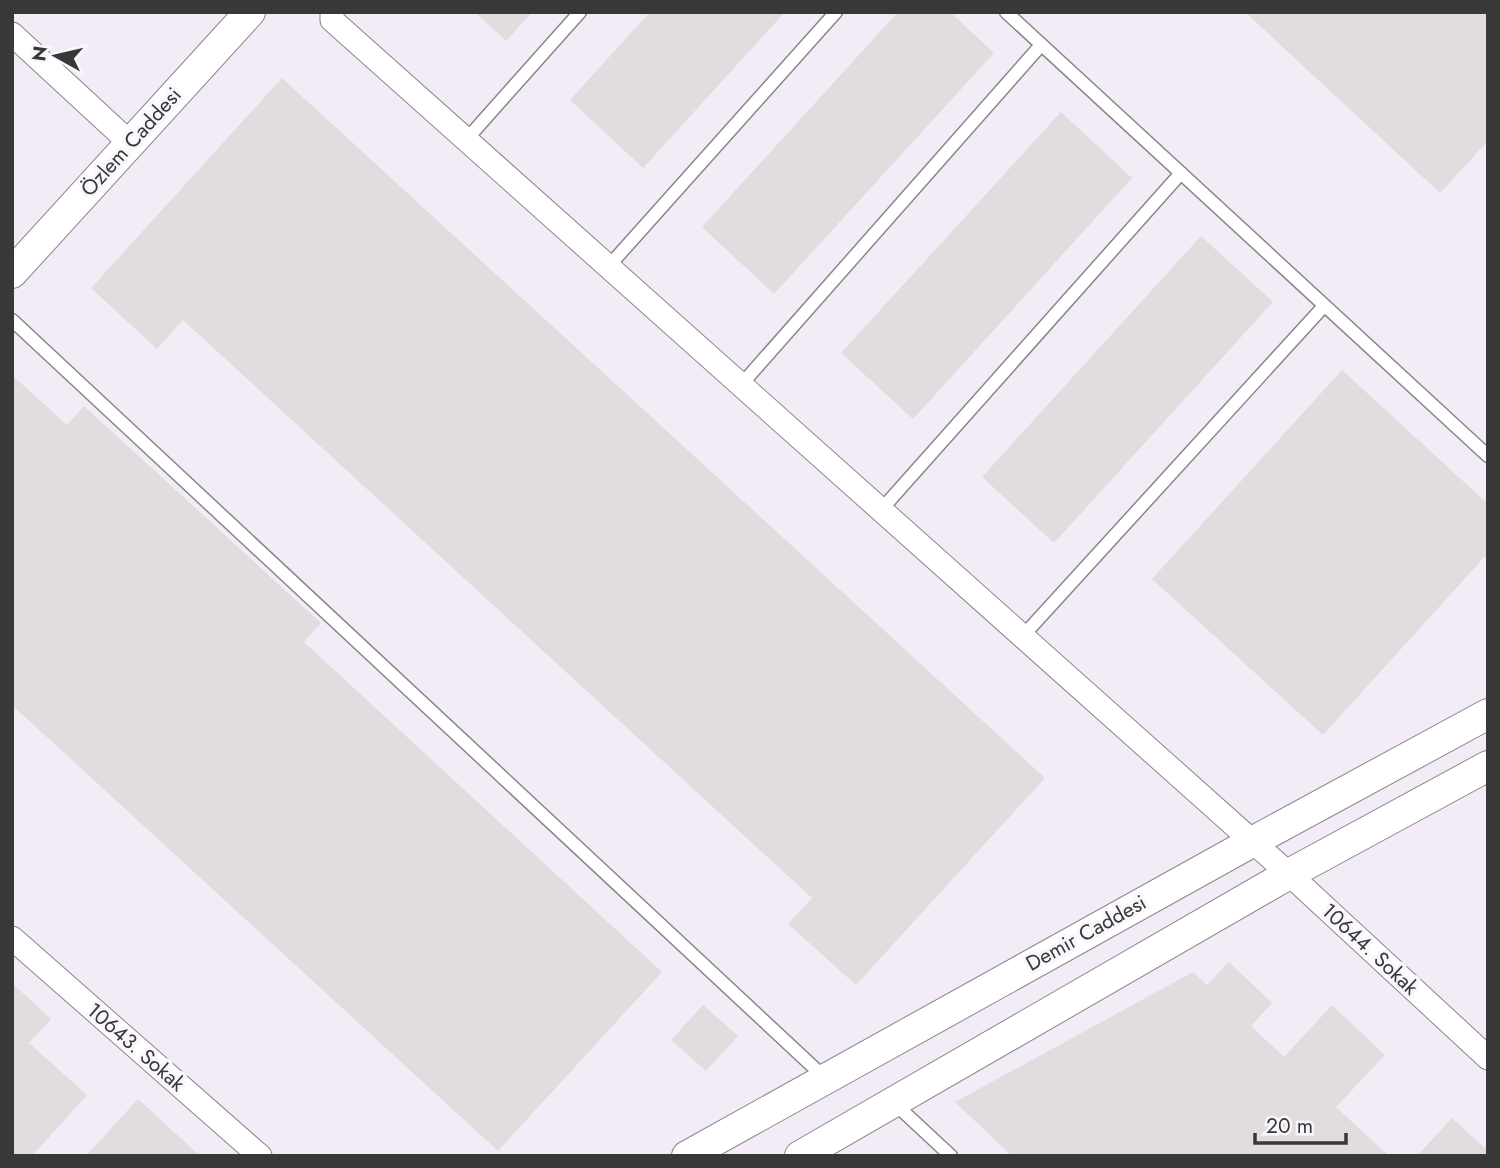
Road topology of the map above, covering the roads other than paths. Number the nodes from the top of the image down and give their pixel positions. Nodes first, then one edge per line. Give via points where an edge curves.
1 (250, 12) edge
2 (332, 12) edge
3 (580, 12) edge
4 (836, 12) edge
5 (1006, 12) edge
6 (12, 34) edge
7 (1041, 45) junction
8 (466, 140) junction
9 (130, 143) junction
10 (1181, 173) junction
11 (608, 267) junction
12 (12, 273) edge
13 (1324, 306) junction
14 (12, 320) edge
15 (741, 385) junction
16 (1488, 456) edge
17 (881, 510) junction
18 (1023, 638) junction
19 (1488, 714) edge
20 (1488, 766) edge
21 (1252, 842) junction
22 (1289, 874) junction
23 (12, 937) edge
24 (1488, 1058) edge
25 (824, 1077) junction
26 (893, 1102) junction
27 (260, 1156) edge
28 (687, 1156) edge
29 (800, 1156) edge
30 (951, 1156) edge

1 - 9 street, Özlem Caddesi
2 - 8 street, 10644. Sokak via 332,20
3 - 8 lane
4 - 11 lane
5 - 7 lane
6 - 9 street
7 - 10 lane
7 - 15 lane
8 - 11 street, 10644. Sokak
9 - 12 street, Özlem Caddesi
10 - 13 lane
10 - 17 lane
11 - 15 street, 10644. Sokak
13 - 16 lane
13 - 18 lane
14 - 25 lane
15 - 17 street, 10644. Sokak
17 - 18 street, 10644. Sokak
18 - 21 street, 10644. Sokak
19 - 21 street, Demir Caddesi
20 - 22 street
21 - 22 street, 10644. Sokak
21 - 25 street, Demir Caddesi
22 - 24 street, 10644. Sokak
22 - 26 street
23 - 27 street, 10643. Sokak
25 - 28 street, Demir Caddesi
26 - 29 street
26 - 30 lane

